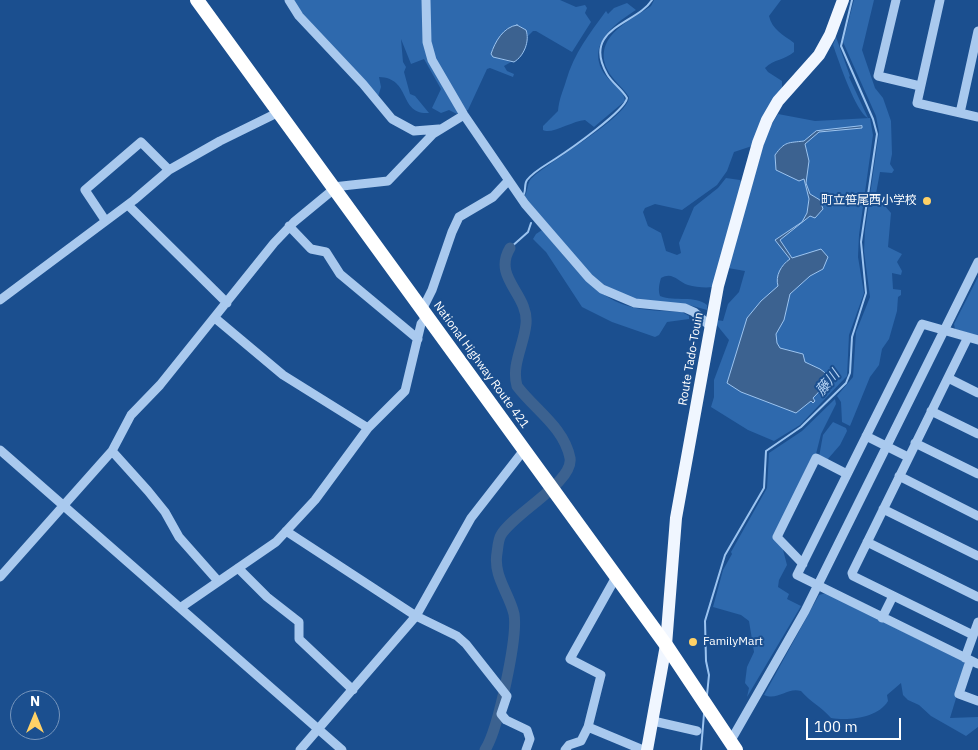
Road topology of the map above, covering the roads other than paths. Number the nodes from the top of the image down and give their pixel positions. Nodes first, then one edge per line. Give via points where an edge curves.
1 (197, 0) edge
2 (289, 0) edge
3 (426, 0) edge
4 (843, 0) edge
5 (896, 0) edge
6 (940, 0) edge
7 (978, 31) edge
8 (920, 86) junction
9 (279, 112) junction
10 (960, 113) junction
11 (464, 115) junction
12 (978, 117) edge
13 (439, 129) junction
14 (169, 170) junction
15 (508, 181) junction
16 (333, 188) junction
17 (128, 205) junction
18 (105, 220) junction
19 (289, 226) junction
20 (978, 262) edge
21 (0, 300) edge
22 (227, 303) junction
23 (424, 313) junction
24 (215, 318) junction
25 (710, 326) junction
26 (944, 329) junction
27 (968, 337) junction
28 (418, 340) junction
29 (978, 340) edge
30 (948, 378) junction
31 (978, 393) edge
32 (931, 411) junction
33 (368, 428) junction
34 (978, 434) edge
35 (866, 436) junction
36 (915, 443) junction
37 (887, 447) junction
38 (0, 450) edge
39 (524, 450) junction
40 (112, 451) junction
41 (908, 457) junction
42 (847, 474) junction
43 (978, 474) edge
44 (899, 476) junction
45 (63, 505) junction
46 (883, 508) junction
47 (978, 516) edge
48 (286, 531) junction
49 (867, 542) junction
50 (978, 556) edge
51 (803, 564) junction
52 (238, 568) junction
53 (0, 577) edge
54 (616, 577) junction
55 (218, 581) junction
56 (818, 586) junction
57 (893, 596) junction
58 (978, 598) edge
59 (180, 608) junction
60 (416, 616) junction
61 (882, 618) junction
62 (978, 622) edge
63 (973, 636) junction
64 (666, 645) junction
65 (971, 661) edge
66 (353, 690) junction
67 (978, 701) edge
68 (653, 721) junction
69 (588, 727) junction
70 (318, 729) junction
71 (697, 732) dead end
72 (733, 746) edge
73 (300, 750) edge
74 (342, 750) edge
75 (526, 750) edge
76 (565, 750) edge
77 (645, 750) edge

1 - 9 highway, National Highway Route 421
2 - 13 street via 299,16 392,119 414,131
3 - 11 street via 429,52
4 - 25 main road, Route Tado-Touin via 819,55 778,101 758,143
5 - 8 street via 878,76
6 - 8 street
7 - 10 street
8 - 10 street via 917,103
9 - 14 street
9 - 16 highway, National Highway Route 421
10 - 12 street
11 - 13 street
11 - 15 street
13 - 16 street via 388,181
14 - 17 street
14 - 18 street via 141,142 85,190
15 - 23 street via 493,197 459,217
15 - 25 street via 589,278 602,289 635,303 685,308
16 - 19 street
16 - 23 highway, National Highway Route 421
17 - 18 street
17 - 22 street
18 - 21 street
19 - 22 street
19 - 28 street via 311,248 326,252 340,274
20 - 26 street
22 - 24 street
23 - 28 street
23 - 39 highway, National Highway Route 421
24 - 33 street via 282,376
24 - 40 street via 160,385 130,415
25 - 64 main road, Route Tado-Touin via 676,518
26 - 27 street
26 - 35 street via 922,324
26 - 37 street
27 - 29 street
27 - 30 street
28 - 33 street via 405,390
30 - 31 street
30 - 32 street
32 - 34 street
32 - 36 street
33 - 48 street via 315,500
35 - 37 street
35 - 42 street
36 - 41 street
36 - 43 street
37 - 41 street
37 - 56 street
38 - 45 street
39 - 54 highway, National Highway Route 421
39 - 60 street via 471,518
40 - 45 street
40 - 55 street via 148,491 179,537
41 - 44 street
42 - 51 street
42 - 51 street via 816,458 777,537
44 - 46 street
44 - 47 street
45 - 53 street
45 - 59 street
46 - 49 street
46 - 50 street
48 - 52 street via 276,542
48 - 60 street
49 - 57 street via 852,575
49 - 58 street
51 - 56 street via 797,576
52 - 55 street
52 - 66 street via 299,622 299,639
54 - 64 highway, National Highway Route 421
54 - 69 street via 570,659 601,676
55 - 59 street
56 - 61 street
56 - 72 street
57 - 61 street
57 - 63 street
59 - 70 street
60 - 66 street
60 - 75 street via 457,636 466,644 507,696 501,714 527,730 530,739
61 - 65 street
62 - 63 street
63 - 65 street
64 - 68 main road, Route Tado-Touin
64 - 72 highway, National Highway Route 421
65 - 67 street via 959,694
66 - 70 street
68 - 71 street
68 - 77 main road, Route Tado-Touin
69 - 76 street via 581,741
69 - 77 street
70 - 73 street
70 - 74 street

